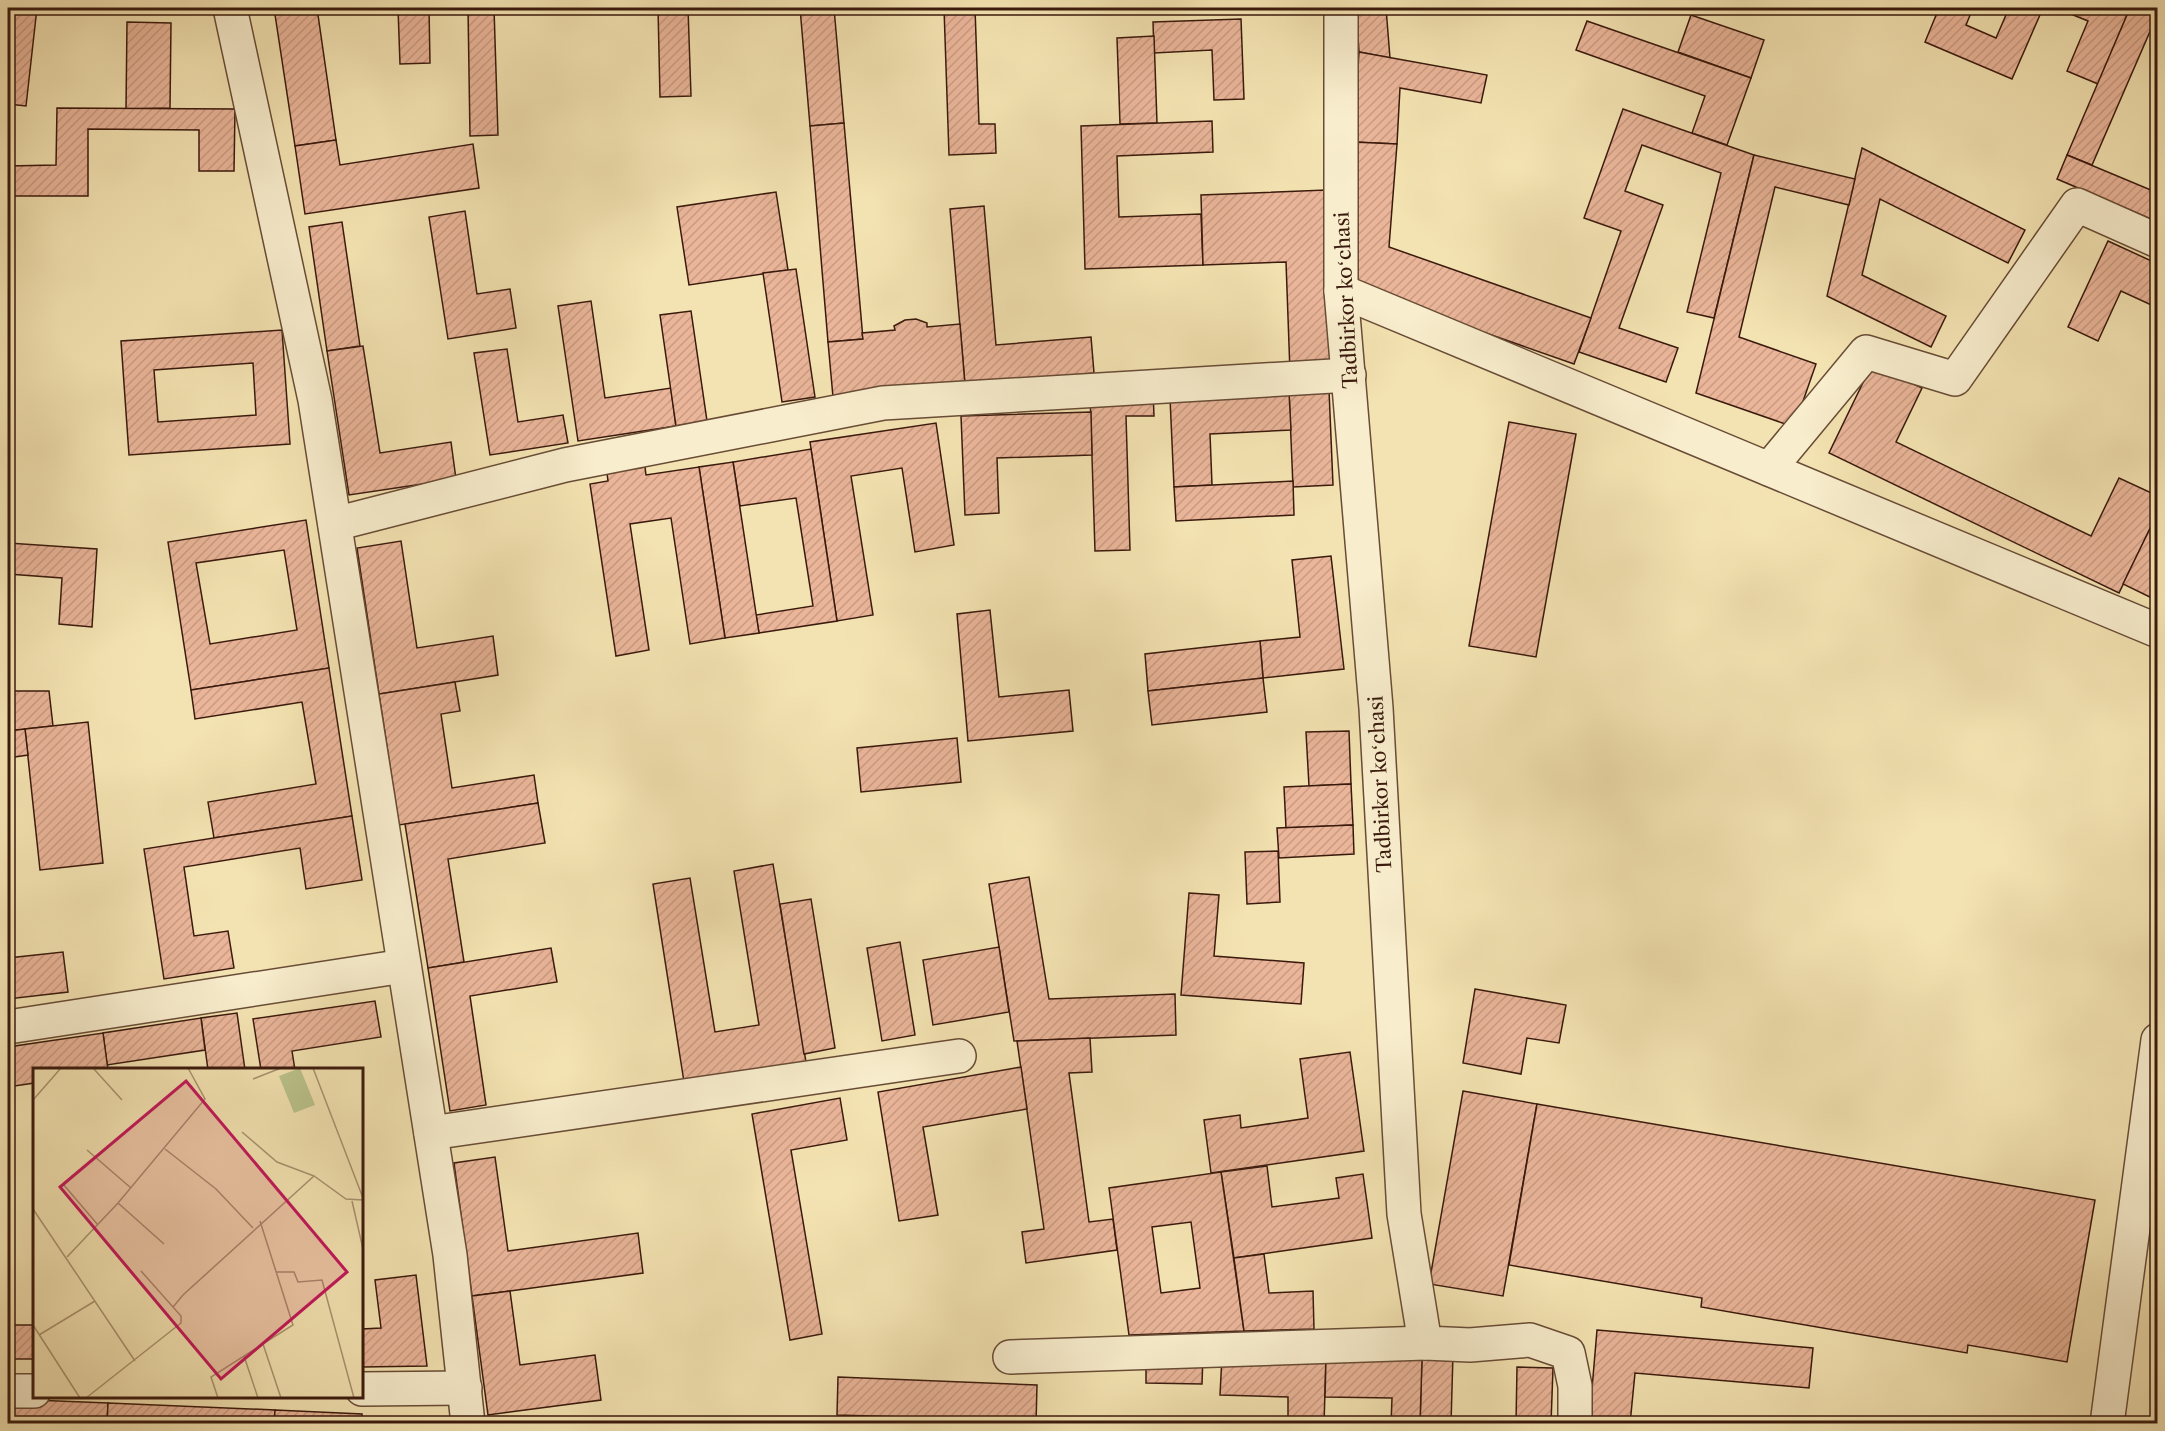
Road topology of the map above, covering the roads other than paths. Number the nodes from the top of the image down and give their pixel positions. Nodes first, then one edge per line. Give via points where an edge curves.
1 (230, 8) edge
2 (1341, 8) edge
3 (2157, 241) edge
4 (1341, 291) junction
5 (1349, 375) junction
6 (1768, 469) junction
7 (335, 524) junction
8 (2157, 631) edge
9 (404, 966) junction
10 (8, 1027) edge
11 (2157, 1040) edge
12 (959, 1056) dead end
13 (431, 1133) junction
14 (2150, 1152) edge
15 (1425, 1343) junction
16 (1010, 1357) dead end
17 (465, 1388) junction
18 (363, 1389) edge
19 (33, 1390) edge
20 (8, 1391) edge
21 (468, 1424) edge
22 (1575, 1424) edge
23 (2107, 1424) edge

1 - 7 street via 315,400
2 - 4 street, Tadbirkor koʻchasi
3 - 6 street via 2077,205 1955,379 1866,352
4 - 5 street, Tadbirkor koʻchasi
4 - 6 street
5 - 7 street via 883,403 565,465
5 - 15 street, Tadbirkor koʻchasi via 1376,708 1404,1214
6 - 8 street
7 - 9 street
9 - 10 street
9 - 13 street
11 - 14 street
12 - 13 street
13 - 17 street
14 - 23 street
15 - 16 street
15 - 22 street via 1470,1345 1530,1340 1568,1353 1575,1386
17 - 18 street
17 - 21 street
19 - 20 street

